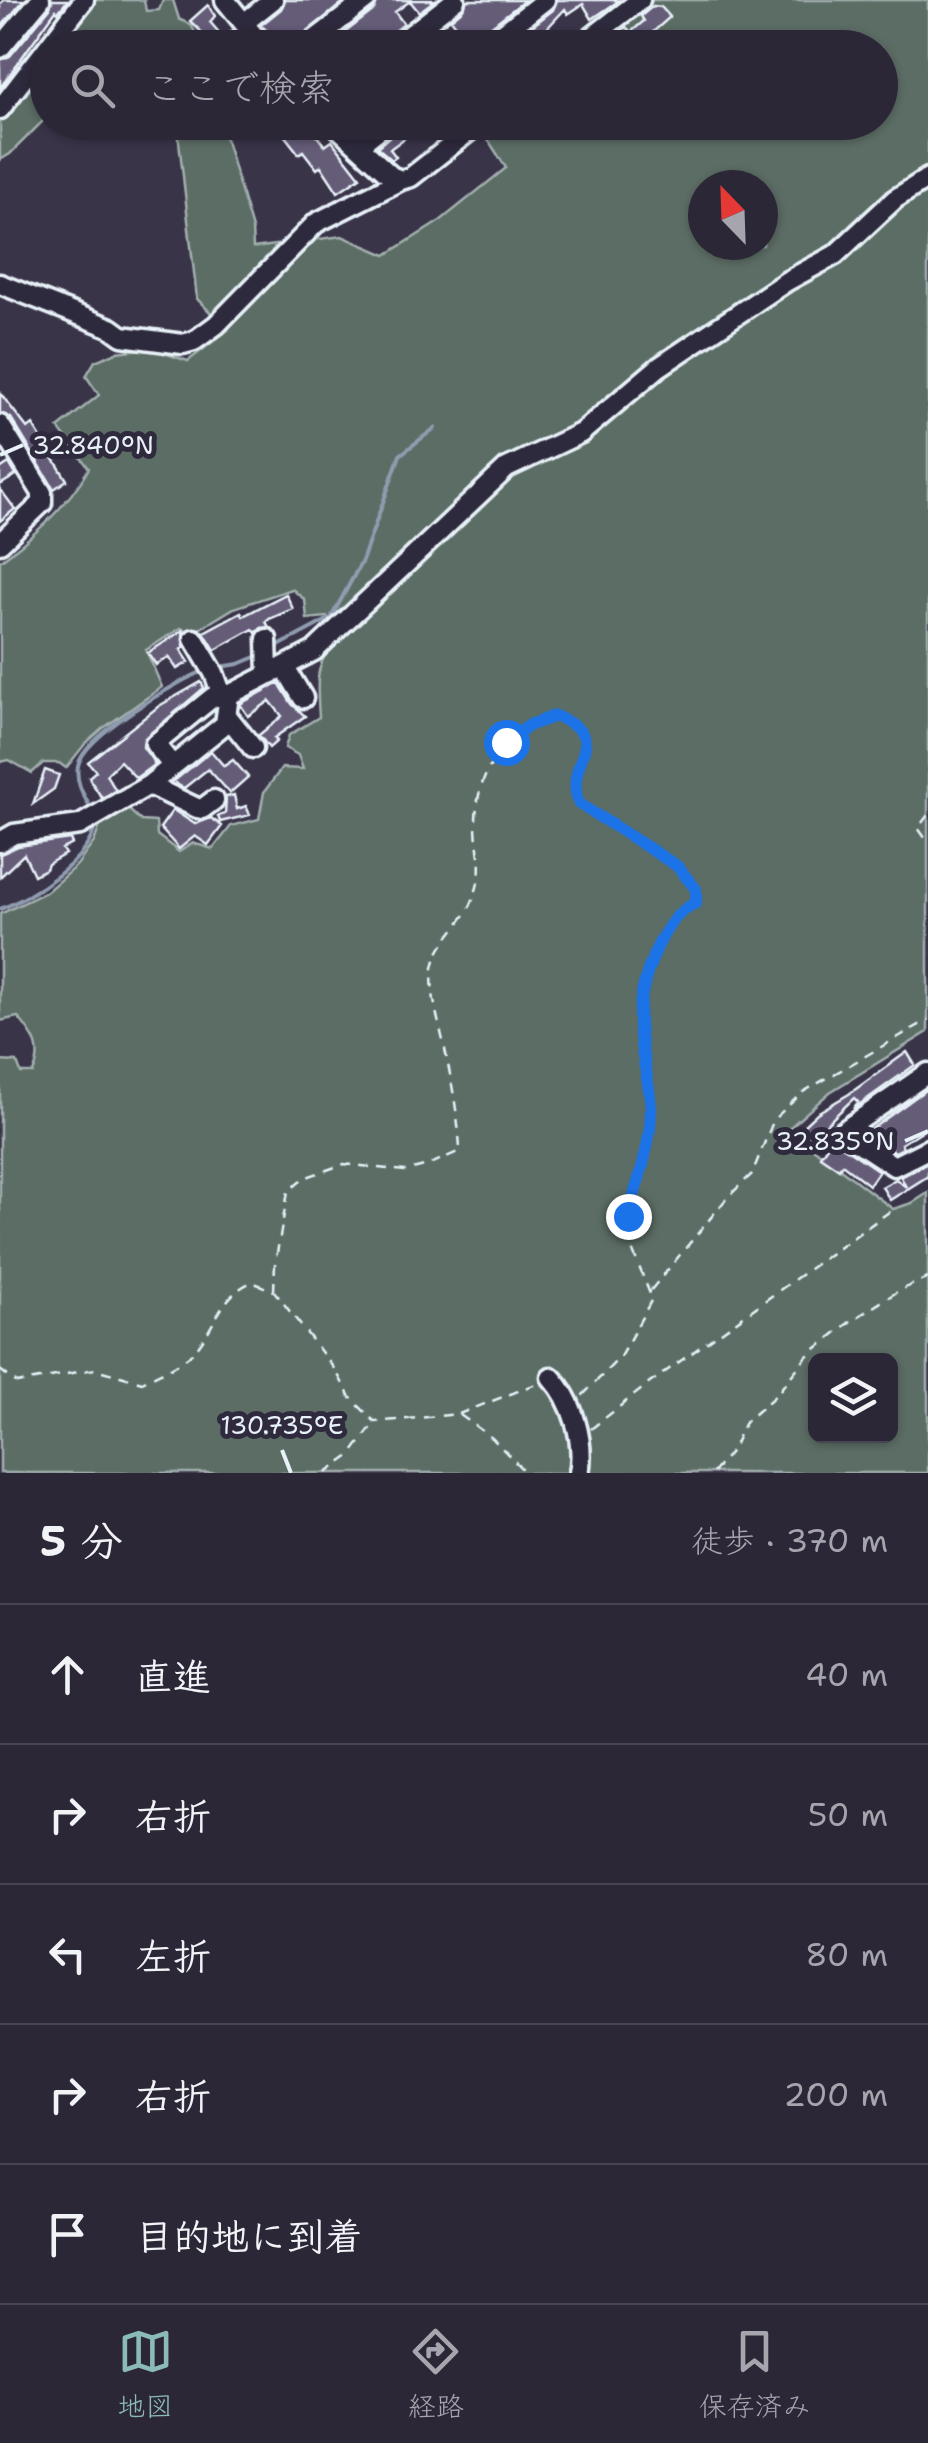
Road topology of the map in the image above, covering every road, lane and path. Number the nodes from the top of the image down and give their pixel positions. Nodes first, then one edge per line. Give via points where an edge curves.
1 (84, 0) edge
2 (225, 0) edge
3 (273, 0) edge
4 (366, 0) edge
5 (455, 0) edge
6 (545, 0) edge
7 (640, 0) edge
8 (38, 2) edge
9 (244, 22) junction
10 (62, 26) junction
11 (59, 30) edge
12 (250, 30) edge
13 (327, 30) edge
14 (417, 30) edge
15 (507, 30) edge
16 (601, 30) edge
17 (0, 48) edge
18 (30, 69) edge
19 (0, 109) edge
20 (352, 140) edge
21 (366, 140) edge
22 (458, 140) edge
23 (358, 146) junction
24 (928, 178) edge
25 (401, 180) junction
26 (0, 284) edge
27 (0, 425) edge
28 (6, 453) edge
29 (0, 543) edge
30 (194, 639) dead end
31 (271, 657) junction
32 (224, 696) junction
33 (303, 698) dead end
34 (228, 717) junction
35 (253, 748) dead end
36 (172, 765) junction
37 (149, 785) junction
38 (214, 800) dead end
39 (928, 815) edge
40 (0, 842) edge
41 (928, 842) edge
42 (928, 1020) edge
43 (928, 1073) edge
44 (928, 1149) edge
45 (893, 1209) dead end
46 (928, 1278) edge
47 (274, 1291) junction
48 (650, 1291) junction
49 (0, 1370) edge
50 (551, 1377) joint
51 (568, 1406) junction
52 (459, 1414) junction
53 (375, 1422) junction
54 (583, 1452) junction
55 (326, 1473) edge
56 (526, 1473) edge
57 (579, 1473) edge
58 (714, 1473) edge

1 - 10 street
2 - 9 street
3 - 9 street
4 - 13 street
5 - 14 street
6 - 15 street
7 - 16 street
8 - 10 street
8 - 17 street
9 - 12 street
10 - 11 street
18 - 19 street
20 - 23 street
21 - 23 street
22 - 25 street
23 - 25 street
24 - 31 street via 835,255 660,367 581,433 507,468 314,651
25 - 26 street via 316,223 216,325 183,344 122,336
27 - 28 street
28 - 29 street via 42,493 42,504
30 - 32 street
31 - 32 street
31 - 33 street
32 - 34 street
32 - 36 street via 213,697 155,744
34 - 35 street
34 - 36 street
36 - 37 street
37 - 38 street via 196,808
37 - 40 street via 72,828 14,834
39 - 41 path via 918,828
42 - 48 path via 803,1092 774,1119 752,1174
43 - 44 street via 842,1132 894,1166
45 - 54 path via 647,1384 586,1433
46 - 58 path via 851,1321 807,1356 746,1422
47 - 48 path via 288,1192 304,1178 344,1164 405,1170 460,1151 433,966 478,883 476,827 490,767 506,742 555,716 583,732 586,746 572,787 579,804 677,866 696,889 696,903 663,933 642,991 639,1021 651,1110 628,1239
47 - 49 path via 252,1282 234,1289 188,1357 142,1382 96,1368 17,1383
47 - 53 path
48 - 51 path via 652,1299 620,1357
50 - 51 street
50 - 52 path
51 - 54 street
52 - 53 path
52 - 56 path
53 - 55 path via 350,1456
54 - 57 street

